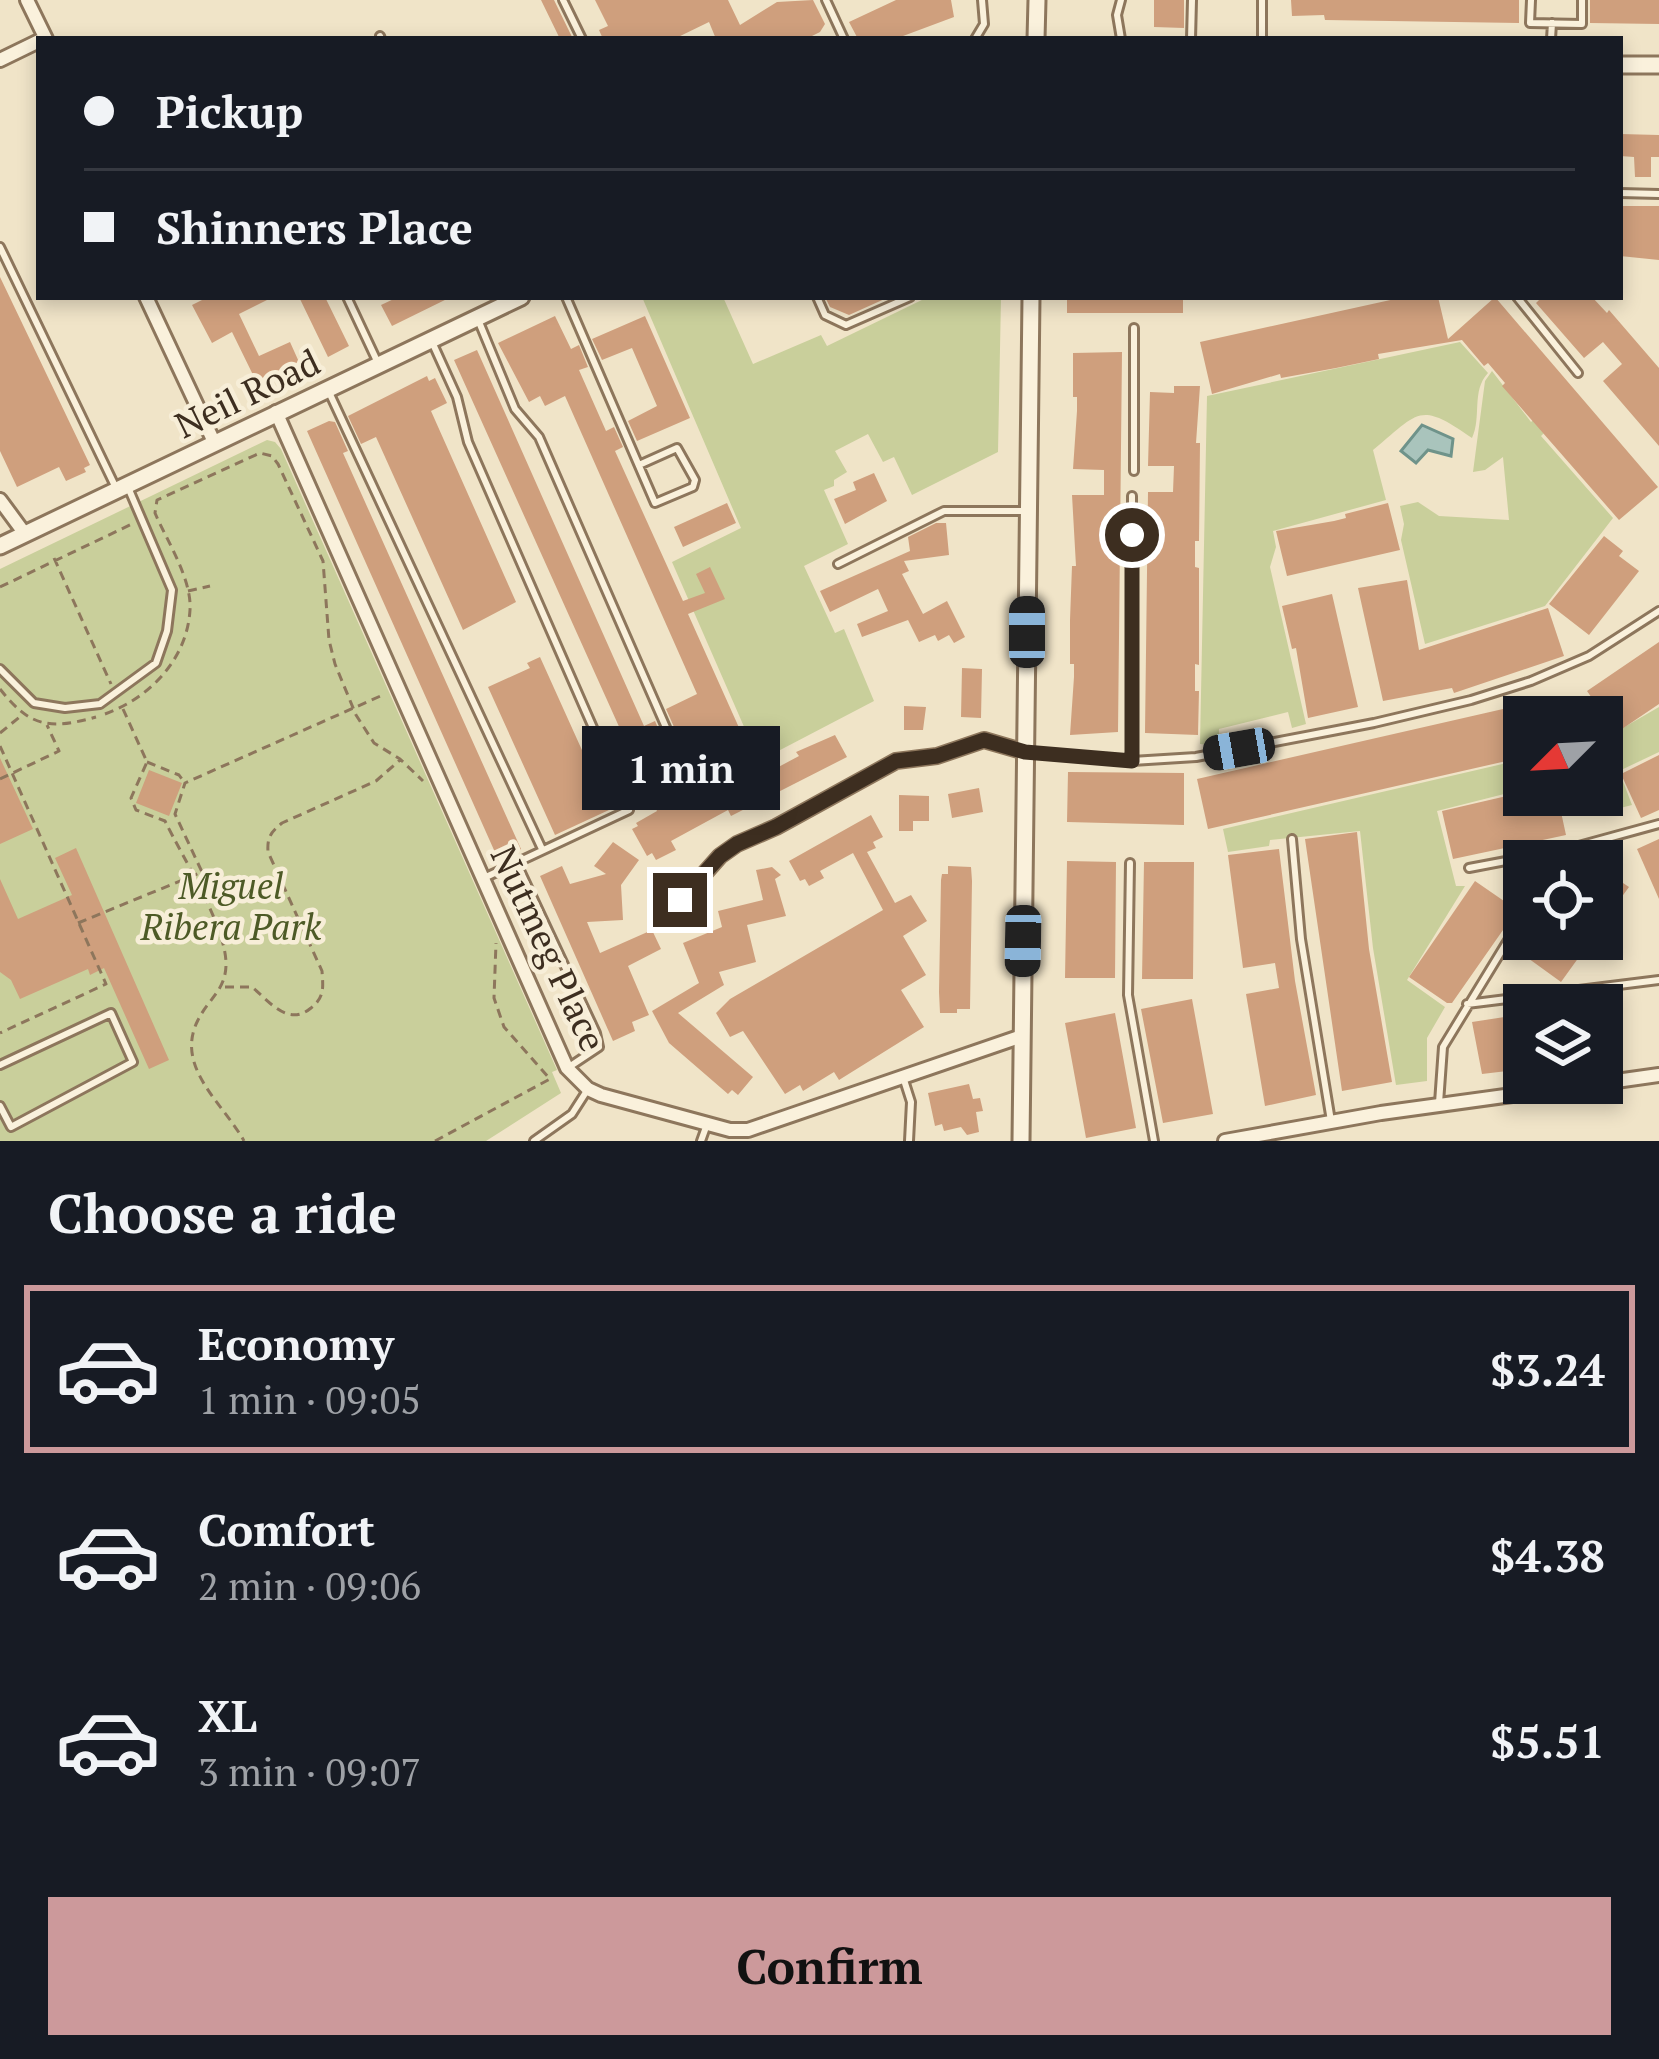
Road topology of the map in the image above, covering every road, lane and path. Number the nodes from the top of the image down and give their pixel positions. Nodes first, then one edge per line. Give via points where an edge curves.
1 (27, 0) edge
2 (563, 0) edge
3 (826, 0) edge
4 (982, 0) edge
5 (1036, 0) edge
6 (1120, 0) edge
7 (1192, 0) edge
8 (1262, 0) edge
9 (1531, 0) edge
10 (1582, 0) edge
11 (1552, 23) junction
12 (43, 36) edge
13 (581, 36) edge
14 (843, 36) edge
15 (977, 36) edge
16 (1036, 36) edge
17 (1121, 36) edge
18 (1191, 36) edge
19 (1262, 36) edge
20 (1552, 36) edge
21 (36, 43) edge
22 (0, 60) edge
23 (1623, 64) edge
24 (1659, 65) edge
25 (1623, 194) edge
26 (1659, 194) edge
27 (0, 247) edge
28 (147, 300) edge
29 (348, 300) edge
30 (509, 300) edge
31 (567, 300) edge
32 (818, 300) edge
33 (903, 300) edge
34 (1030, 300) edge
35 (1518, 300) edge
36 (477, 318) junction
37 (1134, 328) dead end
38 (431, 340) junction
39 (378, 364) junction
40 (1578, 374) dead end
41 (327, 388) junction
42 (276, 412) junction
43 (214, 442) junction
44 (639, 465) junction
45 (1134, 471) dead end
46 (122, 487) junction
47 (1132, 496) dead end
48 (0, 500) edge
49 (1028, 512) junction
50 (135, 522) dead end
51 (25, 534) junction
52 (0, 546) edge
53 (53, 558) junction
54 (838, 564) dead end
55 (0, 586) edge
56 (210, 586) dead end
57 (187, 592) junction
58 (1659, 611) edge
59 (0, 669) edge
60 (0, 689) edge
61 (389, 692) dead end
62 (116, 694) junction
63 (122, 707) junction
64 (353, 708) junction
65 (22, 715) junction
66 (47, 724) junction
67 (0, 733) edge
68 (0, 746) edge
69 (1025, 752) junction
70 (400, 759) junction
71 (1132, 761) junction
72 (147, 762) junction
73 (14, 774) junction
74 (0, 779) edge
75 (422, 779) dead end
76 (689, 781) dead end
77 (185, 783) junction
78 (1659, 824) edge
79 (1292, 838) dead end
80 (1601, 840) edge
81 (542, 849) junction
82 (1503, 861) edge
83 (1130, 863) dead end
84 (517, 864) junction
85 (1468, 868) dead end
86 (191, 876) junction
87 (484, 878) junction
88 (680, 900) dead end
89 (78, 923) junction
90 (496, 944) dead end
91 (1503, 947) edge
92 (1659, 980) edge
93 (223, 987) junction
94 (1467, 1004) junction
95 (0, 1033) edge
96 (1022, 1036) junction
97 (0, 1065) edge
98 (567, 1068) junction
99 (1659, 1075) edge
100 (903, 1077) junction
101 (1623, 1080) edge
102 (588, 1089) junction
103 (1503, 1096) edge
104 (1439, 1105) junction
105 (0, 1106) edge
106 (1331, 1121) junction
107 (707, 1124) junction
108 (244, 1141) edge
109 (435, 1141) edge
110 (534, 1141) edge
111 (701, 1141) edge
112 (909, 1141) edge
113 (1021, 1141) edge
114 (1154, 1141) edge
115 (1225, 1141) edge

1 - 12 street
2 - 13 lane
3 - 14 lane
4 - 15 lane
5 - 16 street
6 - 17 lane
7 - 18 lane
8 - 19 lane
9 - 11 lane via 1531,22
10 - 11 lane via 1582,24
11 - 20 lane
21 - 22 street
23 - 24 street
25 - 26 lane
27 - 46 lane
28 - 43 street
29 - 39 lane
30 - 36 street, Neil Road
31 - 44 lane
32 - 33 lane via 825,315 846,325
34 - 49 street
35 - 40 lane
36 - 38 street, Neil Road
36 - 76 lane via 515,409 539,437
37 - 45 lane
38 - 39 street, Neil Road
38 - 81 lane via 629,810
39 - 41 street, Neil Road
41 - 42 street, Neil Road
41 - 81 lane
42 - 43 street, Neil Road
42 - 87 street, Nutmeg Place
43 - 46 street, Neil Road
44 - 44 lane via 656,503 693,487 677,448
46 - 51 street, Neil Road
46 - 62 lane via 172,590 157,663
47 - 71 lane
48 - 51 street
49 - 54 lane via 944,511
49 - 69 street
50 - 53 path
51 - 52 street, Neil Road
53 - 55 path
53 - 62 path
56 - 57 path
57 - 63 path via 178,652 149,690
57 - 64 path via 153,514 157,500 250,456 272,456 323,561 329,640
58 - 71 lane via 1588,656 1471,700 1217,753
59 - 62 lane via 34,703 65,708
60 - 65 path
61 - 64 path
62 - 63 path
63 - 66 path
63 - 72 path
64 - 70 path via 374,743
64 - 77 path
65 - 66 path
65 - 67 path
66 - 73 path via 59,751
68 - 73 path
69 - 71 lane
69 - 88 street via 984,740 896,761 737,844
69 - 96 street
70 - 75 path
70 - 93 path via 376,781 271,832 268,851 322,971 318,1001 293,1016 252,987
72 - 77 path
72 - 86 path via 131,798 136,810 165,820
73 - 74 path
73 - 89 path
77 - 86 path via 175,814 202,872
78 - 80 lane
79 - 106 lane
81 - 84 lane
82 - 85 lane
83 - 114 lane via 1128,995
84 - 87 lane
84 - 98 lane via 596,1033 599,1047
86 - 89 path
86 - 93 path via 223,940
87 - 98 street, Nutmeg Place
89 - 95 path via 106,984
90 - 109 path via 494,998 504,1027 550,1079
91 - 94 lane
92 - 94 lane
93 - 108 path via 198,1019 192,1063
94 - 104 lane via 1443,1047
96 - 100 street, Nutmeg Place
96 - 113 street
97 - 105 lane via 111,1013 133,1062 11,1127
98 - 102 street, Nutmeg Place
99 - 101 street
100 - 107 street, Nutmeg Place via 763,1126
100 - 112 lane
102 - 107 street, Nutmeg Place
102 - 110 lane via 562,1124
103 - 104 street
104 - 106 street
106 - 115 street
107 - 111 lane

